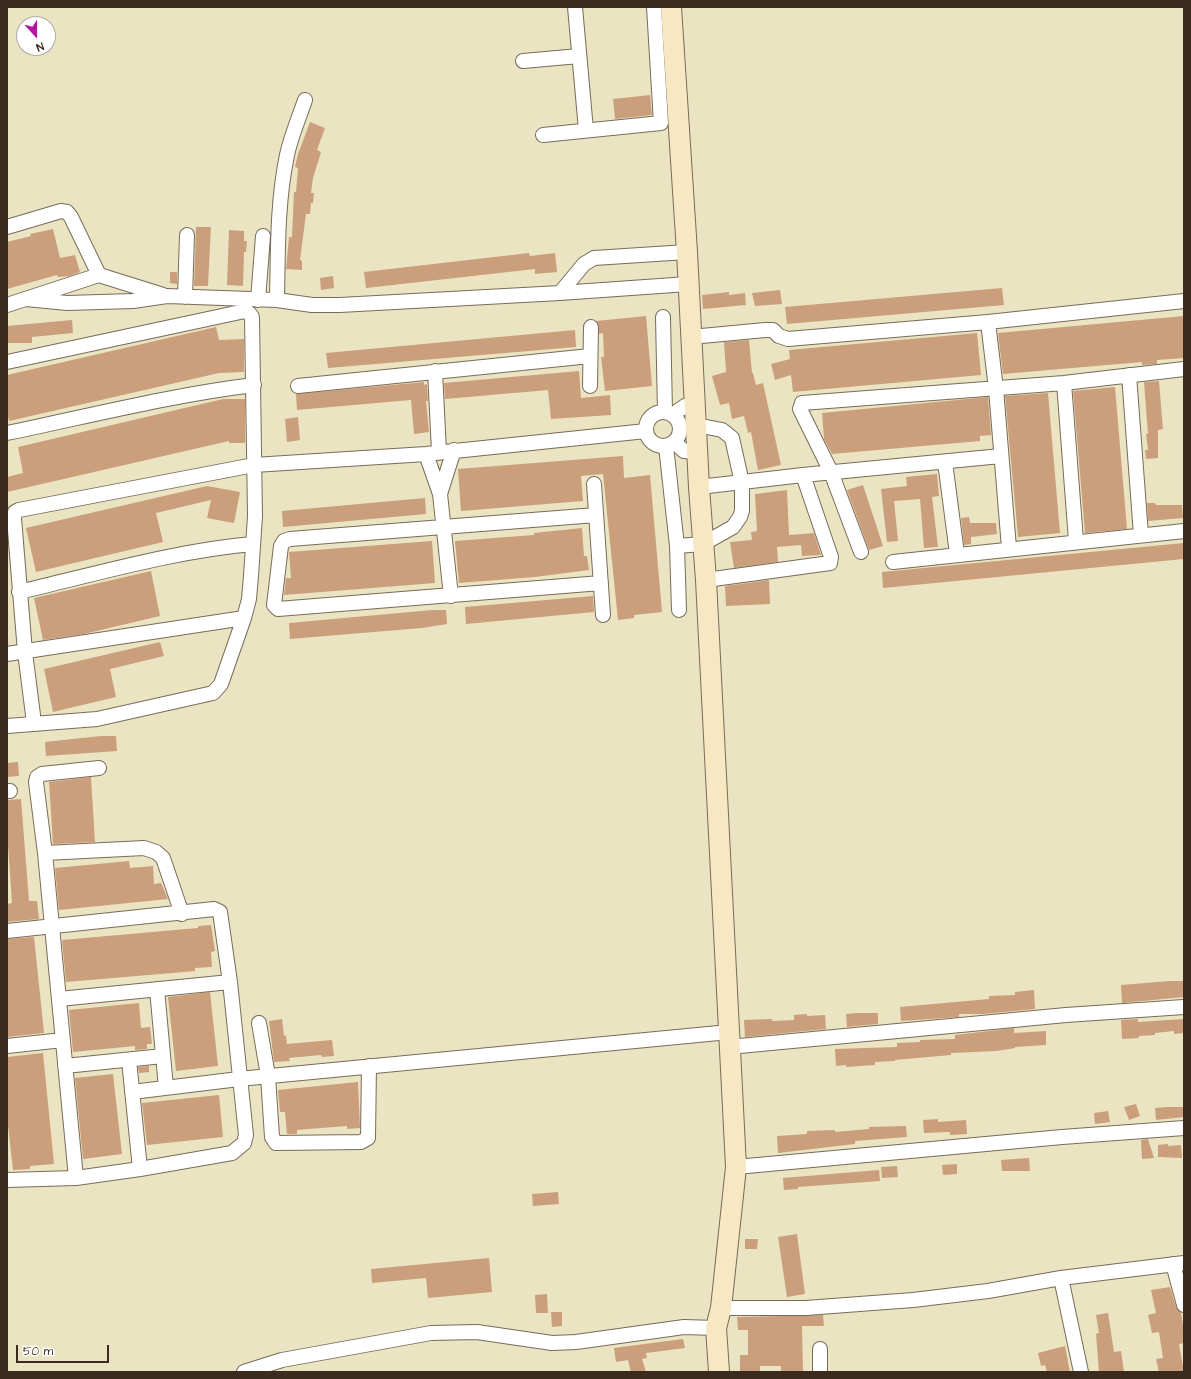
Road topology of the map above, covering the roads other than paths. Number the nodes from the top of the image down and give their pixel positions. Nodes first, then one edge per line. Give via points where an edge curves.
1 (575, 7) edge
2 (654, 7) edge
3 (671, 7) edge
4 (579, 56) junction
5 (523, 61) dead end
6 (305, 100) dead end
7 (670, 122) junction
8 (586, 130) junction
9 (543, 135) dead end
10 (7, 227) edge
11 (187, 235) dead end
12 (263, 236) dead end
13 (687, 252) junction
14 (99, 275) junction
15 (688, 284) junction
16 (560, 293) junction
17 (167, 296) junction
18 (185, 297) junction
19 (26, 299) junction
20 (258, 300) junction
21 (277, 300) junction
22 (1184, 301) edge
23 (7, 305) edge
24 (663, 317) dead end
25 (988, 322) junction
26 (591, 327) dead end
27 (691, 337) junction
28 (590, 356) junction
29 (7, 362) edge
30 (1184, 369) edge
31 (435, 371) junction
32 (1129, 375) junction
33 (1064, 383) junction
34 (254, 386) junction
35 (298, 386) dead end
36 (590, 386) dead end
37 (996, 389) junction
38 (695, 406) junction
39 (668, 413) junction
40 (696, 425) junction
41 (646, 431) junction
42 (7, 433) edge
43 (670, 444) junction
44 (454, 450) junction
45 (697, 452) junction
46 (433, 453) junction
47 (1001, 456) junction
48 (945, 462) junction
49 (259, 465) junction
50 (816, 474) junction
51 (742, 483) junction
52 (594, 484) dead end
53 (699, 487) junction
54 (440, 494) junction
55 (596, 515) junction
56 (444, 528) junction
57 (1184, 531) edge
58 (1141, 535) junction
59 (1076, 541) junction
60 (252, 544) junction
61 (703, 544) junction
62 (677, 546) junction
63 (1009, 548) junction
64 (861, 552) dead end
65 (957, 554) junction
66 (892, 562) dead end
67 (706, 580) junction
68 (601, 583) junction
69 (19, 592) junction
70 (451, 596) junction
71 (679, 610) dead end
72 (604, 615) dead end
73 (244, 618) junction
74 (25, 652) junction
75 (7, 654) edge
76 (34, 723) junction
77 (7, 726) edge
78 (99, 768) dead end
79 (45, 853) junction
80 (182, 914) junction
81 (52, 927) junction
82 (7, 931) edge
83 (230, 982) junction
84 (157, 990) junction
85 (59, 999) junction
86 (1184, 1007) edge
87 (260, 1022) dead end
88 (729, 1039) junction
89 (63, 1040) junction
90 (7, 1046) edge
91 (163, 1056) junction
92 (129, 1060) junction
93 (65, 1066) junction
94 (369, 1066) junction
95 (264, 1076) junction
96 (243, 1078) junction
97 (166, 1088) junction
98 (132, 1092) junction
99 (1184, 1128) edge
100 (736, 1167) junction
101 (140, 1169) junction
102 (76, 1178) junction
103 (7, 1180) edge
104 (1179, 1264) edge
105 (1061, 1278) junction
106 (1184, 1305) edge
107 (721, 1308) junction
108 (716, 1328) junction
109 (820, 1349) dead end
110 (244, 1372) edge
111 (719, 1372) edge
112 (820, 1372) edge
113 (1080, 1372) edge

1 - 4 street
2 - 7 street
3 - 7 street
4 - 5 street
4 - 8 street
6 - 21 street via 287,155 280,210
7 - 8 street
7 - 13 street
8 - 9 street
10 - 14 street via 61,210 67,212
11 - 18 street
12 - 20 street
13 - 15 street
13 - 16 street via 594,258 584,264
14 - 17 street
14 - 19 street
15 - 16 street
15 - 27 street
16 - 21 street via 340,305 312,305
17 - 18 street
17 - 19 street via 133,301 67,303
18 - 20 street
19 - 23 street
20 - 21 street
22 - 25 street
24 - 39 street
25 - 27 street via 788,339 779,336 773,330
25 - 37 street
26 - 28 street
27 - 38 street
28 - 31 street
28 - 36 street
29 - 34 street via 245,311 252,317
30 - 32 street
31 - 35 street
31 - 46 street
32 - 33 street
32 - 58 street
33 - 37 street
33 - 59 street
34 - 42 street via 174,399
34 - 49 street
37 - 47 street
37 - 50 street via 802,403 800,409
38 - 39 street via 685,406
38 - 40 street
39 - 41 street via 659,412 649,419
39 - 43 street via 678,420 680,428 679,436
40 - 45 street
40 - 51 street via 722,430 732,438
41 - 43 street via 652,443
41 - 44 street
43 - 45 street
43 - 62 street
44 - 46 street
44 - 54 street
45 - 53 street
46 - 49 street
46 - 54 street
47 - 48 street
47 - 63 street
48 - 50 street
48 - 65 street
49 - 60 street
49 - 69 street via 15,512
50 - 51 street
50 - 64 street
50 - 67 street via 830,563
51 - 53 street
51 - 61 street via 742,511 737,522 733,527
52 - 55 street
53 - 61 street
54 - 56 street
55 - 56 street
55 - 68 street
56 - 70 street
56 - 70 street via 284,541 281,546 274,604 278,609
57 - 58 street
58 - 59 street
59 - 63 street
60 - 69 street via 146,562
60 - 73 street via 249,599
61 - 62 street
61 - 67 street
62 - 71 street
63 - 65 street
65 - 66 street
67 - 88 street
68 - 70 street
68 - 72 street
69 - 74 street
73 - 74 street
73 - 76 street via 221,684 213,692 97,719
74 - 75 street
74 - 76 street
76 - 77 street
78 - 79 street via 42,774 36,779
79 - 80 street via 144,848 156,852 163,858
79 - 81 street
80 - 81 street
80 - 83 street via 214,909 220,912
81 - 82 street
81 - 85 street
83 - 84 street
83 - 96 street
84 - 85 street
84 - 91 street
85 - 89 street
86 - 88 street
87 - 95 street
88 - 94 street
88 - 100 street
89 - 90 street
89 - 93 street
91 - 92 street
91 - 97 street
92 - 93 street
92 - 98 street
93 - 102 street
94 - 95 street
94 - 95 street via 368,1138 361,1142 276,1143 272,1137
95 - 96 street
96 - 97 street
96 - 101 street via 246,1135 244,1143 238,1149 232,1153
97 - 98 street
98 - 101 street
99 - 100 street
100 - 107 street
101 - 102 street
102 - 103 street
104 - 105 street
104 - 106 street
105 - 107 street via 988,1291 913,1300 806,1308
105 - 113 street
107 - 108 street
108 - 110 street via 678,1328 552,1343 477,1332 431,1333 282,1360
108 - 111 street
109 - 112 street

